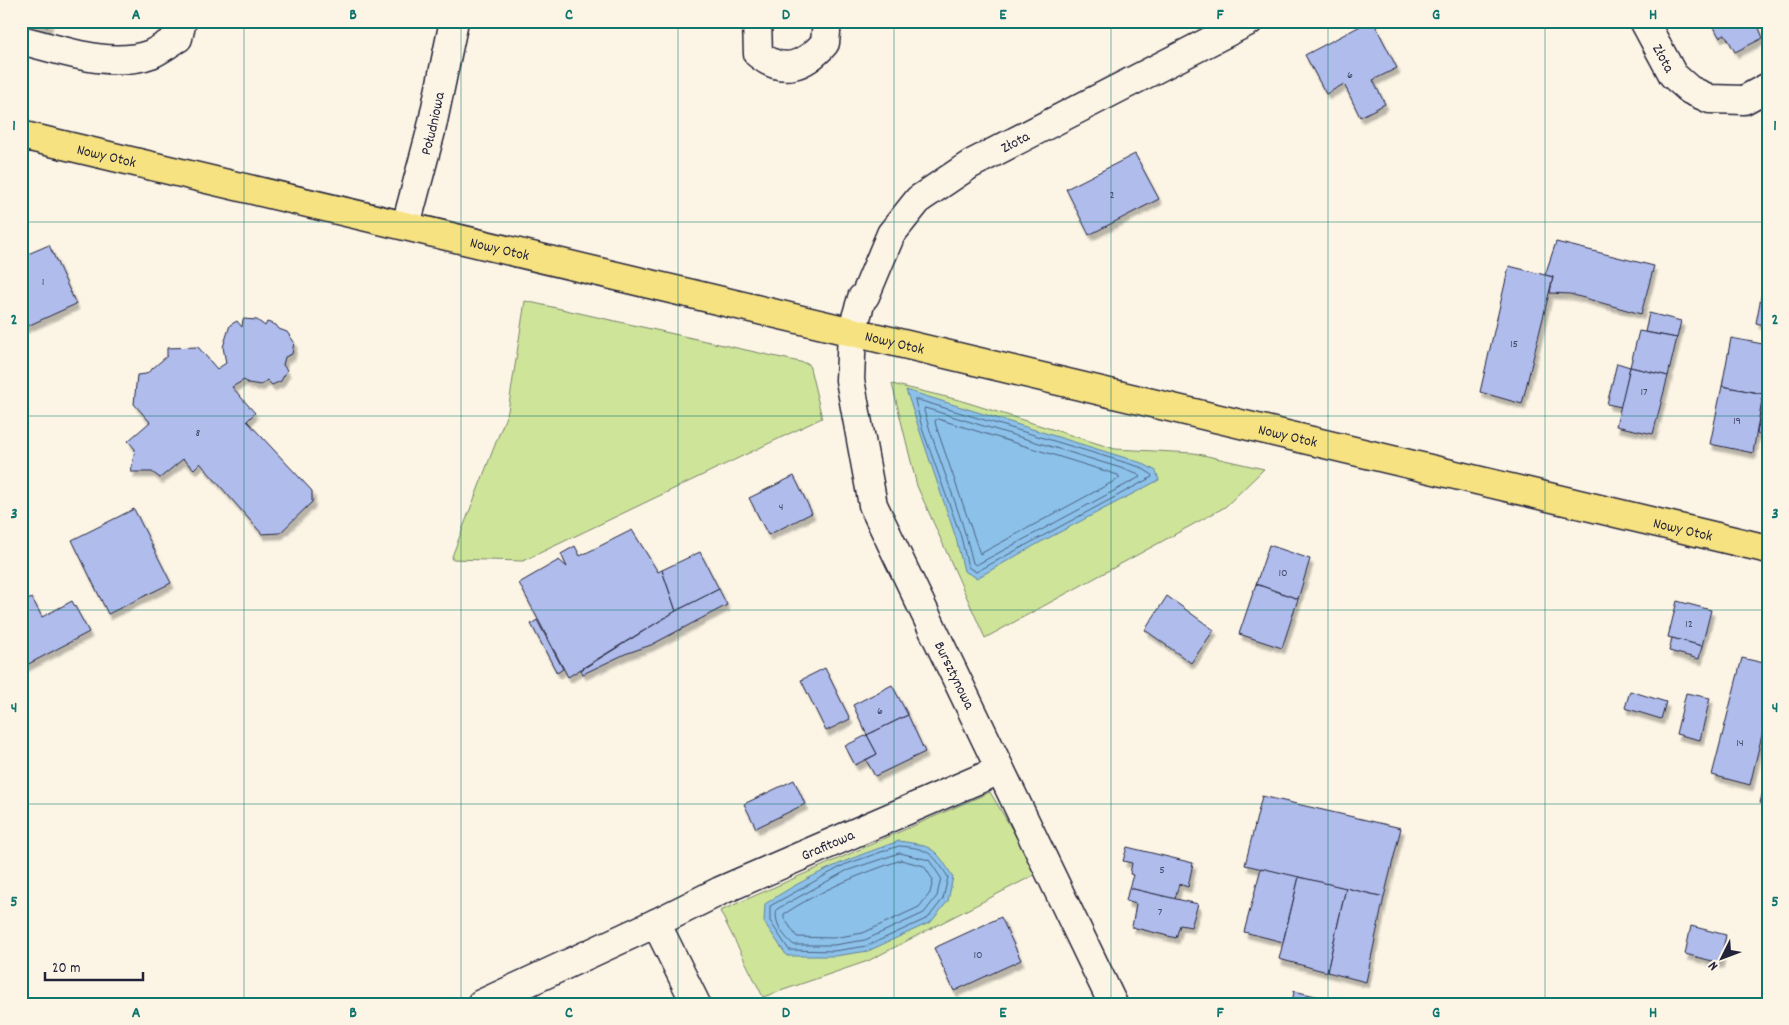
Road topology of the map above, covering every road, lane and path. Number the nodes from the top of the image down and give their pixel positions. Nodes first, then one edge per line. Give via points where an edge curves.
1 (182, 21) edge
2 (454, 21) edge
3 (757, 21) edge
4 (826, 21) edge
5 (1249, 21) edge
6 (1644, 21) edge
7 (21, 40) edge
8 (1768, 88) edge
9 (21, 135) edge
10 (406, 225) junction
11 (852, 331) junction
12 (1768, 550) edge
13 (1000, 770) junction
14 (656, 923) junction
15 (481, 1004) edge
16 (696, 1004) edge
17 (1113, 1004) edge

1 - 7 street via 178,38 151,54 119,60
2 - 10 street, Południowa via 431,131
3 - 4 street via 758,54 770,64 786,67 804,61 825,43
5 - 11 street, Złota via 971,164 919,199 891,234 862,298
6 - 8 street, Złota via 1673,75 1690,90 1710,98 1744,100
9 - 10 main road, Nowy Otok
10 - 11 main road, Nowy Otok
11 - 12 main road, Nowy Otok
11 - 13 street, Bursztynowa via 850,380 873,506
13 - 14 street, Grafitowa via 720,891
13 - 17 street, Bursztynowa
14 - 15 street, Grafitowa
14 - 16 street

